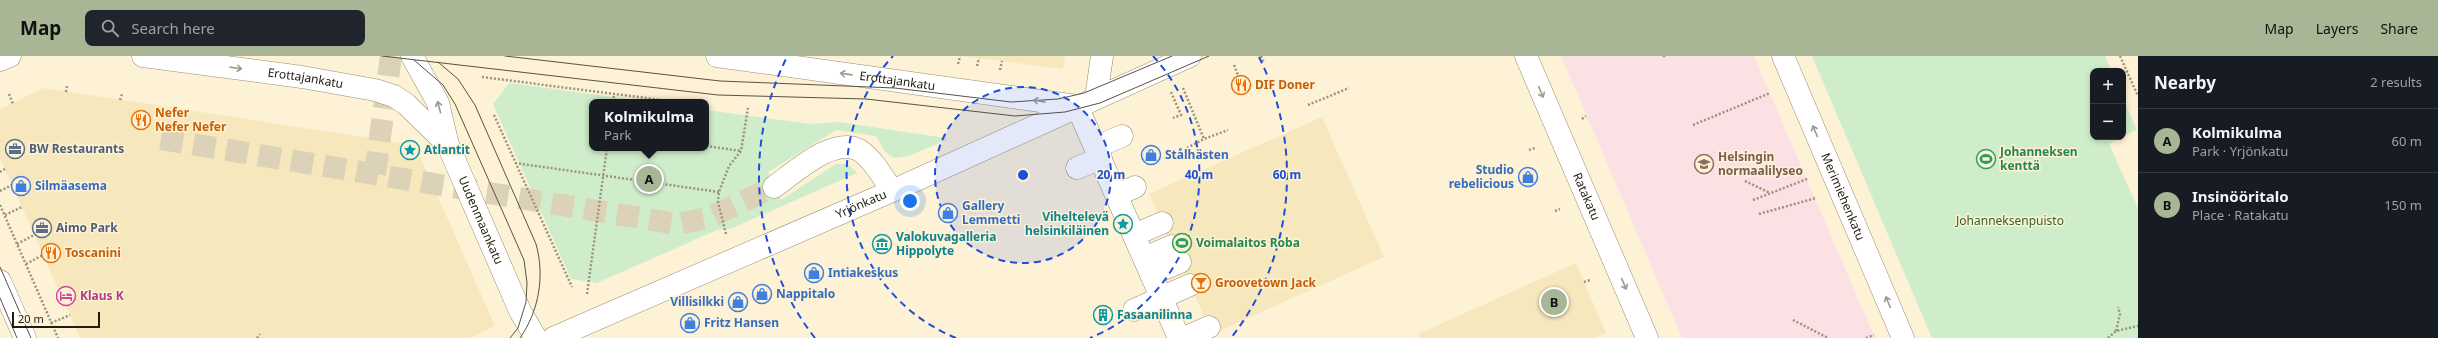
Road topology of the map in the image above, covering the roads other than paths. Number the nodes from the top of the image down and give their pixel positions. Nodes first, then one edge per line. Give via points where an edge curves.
1 (10, 56) edge
2 (143, 56) edge
3 (412, 56) edge
4 (717, 56) edge
5 (1102, 56) edge
6 (1190, 56) edge
7 (1526, 56) edge
8 (1782, 56) edge
9 (0, 60) edge
10 (1086, 102) junction
11 (1122, 136) dead end
12 (1095, 144) junction
13 (448, 145) junction
14 (1077, 168) dead end
15 (774, 186) tunnel mouth
16 (892, 191) junction
17 (1161, 220) dead end
18 (1133, 233) junction
19 (0, 281) edge
20 (1156, 286) junction
21 (1134, 310) dead end
22 (1209, 327) dead end
23 (25, 338) edge
24 (536, 338) edge
25 (553, 338) edge
26 (1179, 338) edge
27 (1184, 338) edge
28 (1647, 338) edge
29 (1903, 338) edge

1 - 9 street
2 -> 13 street, Erottajankatu via 302,77 376,90 394,96 406,104
13 -> 3 street, Uudenmaankatu via 438,103
10 -> 4 street, Erottajankatu
5 - 10 street
6 - 10 street, Yrjönkatu
7 -> 28 street, Ratakatu
29 -> 8 street, Merimiehenkatu
10 - 12 street
10 - 16 street, Yrjönkatu
11 - 12 street
12 - 14 street
12 - 18 street via 1126,191
13 - 24 street, Uudenmaankatu via 520,311
15 - 16 street via 831,148 845,147 858,150 878,169
16 - 25 street, Yrjönkatu
17 - 18 street
18 - 20 street
19 - 23 street
20 - 20 street via 1184,273
20 - 21 street
20 - 26 street
22 - 27 street

